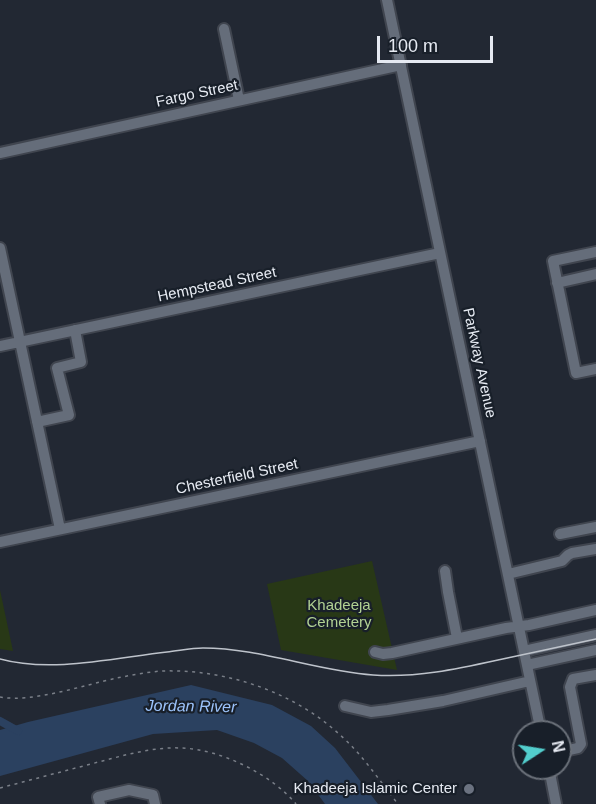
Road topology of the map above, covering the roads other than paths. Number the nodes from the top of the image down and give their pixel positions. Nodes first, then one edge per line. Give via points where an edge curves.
1 (387, 0) edge
2 (224, 29) dead end
3 (401, 65) junction
4 (239, 100) junction
5 (0, 153) edge
6 (596, 252) edge
7 (440, 253) junction
8 (1, 254) edge
9 (3, 273) edge
10 (596, 274) edge
11 (557, 283) junction
12 (75, 330) junction
13 (20, 342) junction
14 (0, 346) edge
15 (596, 369) edge
16 (37, 422) junction
17 (480, 441) junction
18 (596, 527) edge
19 (60, 529) junction
20 (560, 534) dead end
21 (0, 542) edge
22 (596, 549) edge
23 (445, 571) dead end
24 (508, 574) junction
25 (596, 610) edge
26 (519, 626) junction
27 (596, 635) edge
28 (457, 638) junction
29 (596, 650) edge
30 (524, 651) junction
31 (375, 652) dead end
32 (527, 665) junction
33 (596, 675) edge
34 (530, 681) junction
35 (345, 706) dead end
36 (538, 720) edge
37 (572, 749) edge
38 (551, 780) edge
39 (100, 804) edge
40 (155, 804) edge
41 (556, 804) edge

1 - 3 street, Parkway Avenue
2 - 4 street
3 - 4 street, Fargo Street
3 - 7 street, Parkway Avenue
4 - 5 street, Fargo Street
6 - 11 street via 552,261
7 - 12 street, Hempstead Street
7 - 17 street, Parkway Avenue
8 - 9 street
9 - 13 street
10 - 11 street
11 - 15 street via 576,373
12 - 13 street, Hempstead Street
12 - 16 street via 81,362 57,368 69,416
13 - 14 street, Hempstead Street
13 - 16 street
16 - 19 street
17 - 19 street, Chesterfield Street
17 - 24 street, Parkway Avenue
18 - 20 street
19 - 21 street, Chesterfield Street
22 - 24 street
23 - 28 street
24 - 26 street, Parkway Avenue
25 - 26 street
26 - 28 street
26 - 30 street, Parkway Avenue
27 - 30 street
28 - 31 street via 392,653
29 - 32 street
30 - 32 street, Parkway Avenue
32 - 34 street, Parkway Avenue
33 - 37 street via 573,679 570,687 581,744
34 - 35 street via 388,710 371,712
34 - 36 street, Parkway Avenue
38 - 41 street
39 - 40 street via 98,797 129,790 153,795

